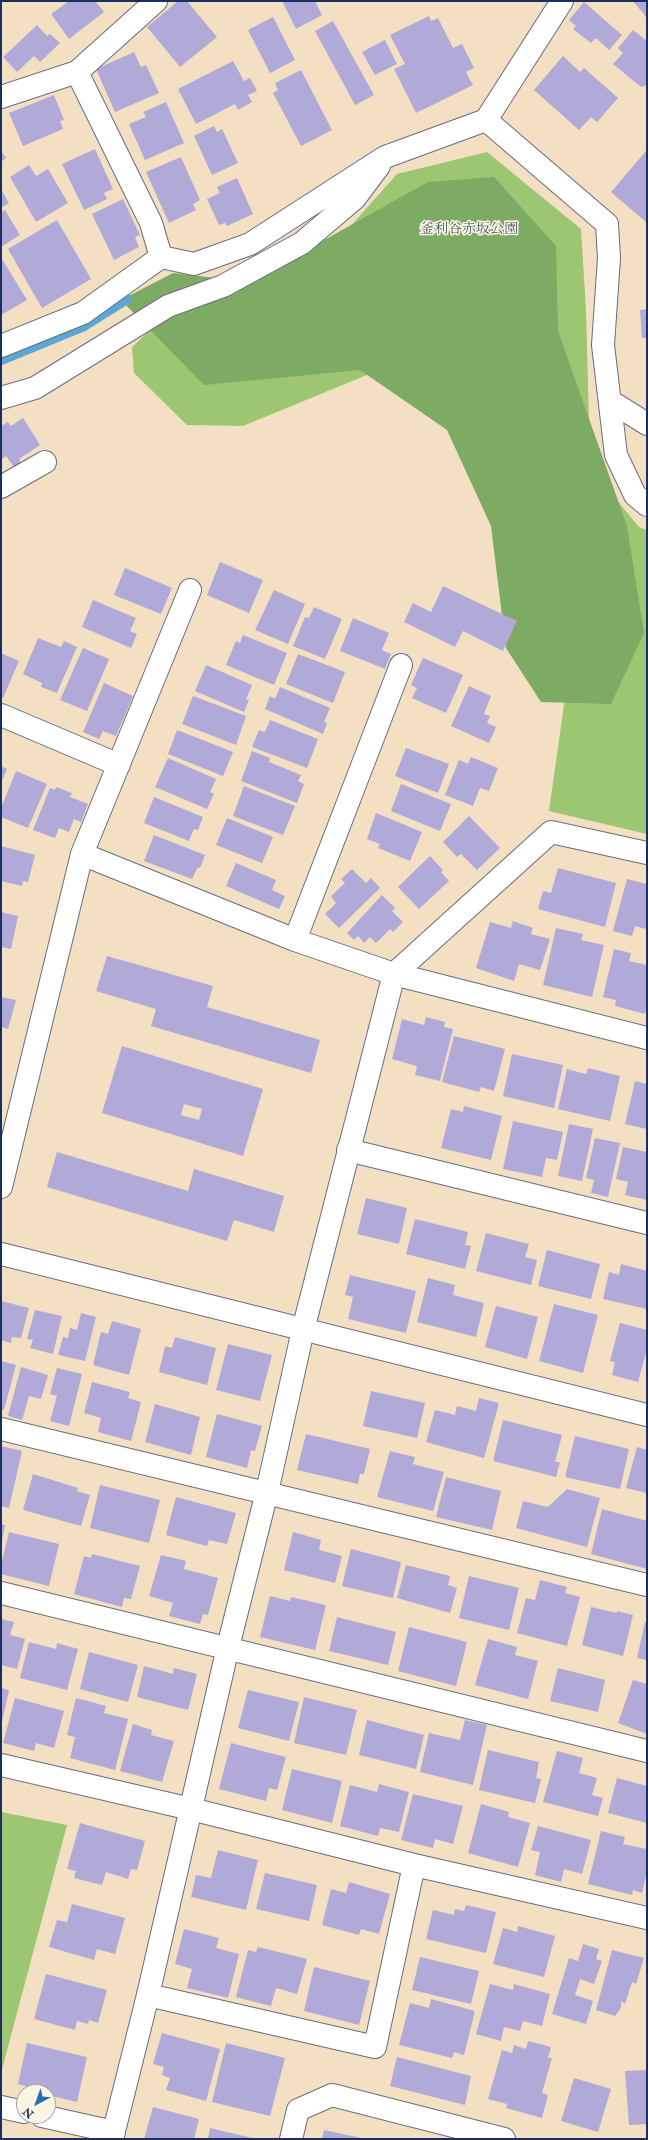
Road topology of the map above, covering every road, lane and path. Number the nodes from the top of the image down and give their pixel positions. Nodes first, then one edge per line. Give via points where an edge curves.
1 (156, 1) edge
2 (562, 1) edge
3 (77, 72) junction
4 (1, 97) edge
5 (486, 120) junction
6 (385, 157) junction
7 (161, 257) junction
8 (1, 346) edge
9 (1, 398) edge
10 (610, 401) junction
11 (647, 424) edge
12 (45, 462) dead end
13 (1, 487) edge
14 (647, 506) edge
15 (190, 590) dead end
16 (401, 665) dead end
17 (1, 715) edge
18 (119, 765) junction
19 (647, 853) edge
20 (82, 854) junction
21 (295, 940) junction
22 (394, 974) junction
23 (647, 1038) edge
24 (348, 1150) junction
25 (1, 1187) edge
26 (647, 1223) edge
27 (1, 1254) edge
28 (302, 1330) junction
29 (647, 1415) edge
30 (1, 1428) edge
31 (267, 1492) junction
32 (647, 1585) edge
33 (1, 1593) edge
34 (228, 1647) junction
35 (647, 1751) edge
36 (1, 1765) edge
37 (191, 1809) junction
38 (414, 1865) junction
39 (647, 1918) edge
40 (148, 1995) junction
41 (1, 2107) edge
42 (16, 2110) edge
43 (56, 2120) edge
44 (113, 2136) edge
45 (291, 2139) edge
46 (504, 2139) edge

1 - 3 street
2 - 5 street
3 - 4 street
3 - 7 street via 151,223
5 - 6 street
5 - 10 street via 607,224 609,258 603,345
6 - 7 street via 250,244 194,264
6 - 9 street via 355,198 302,243 223,286 168,306 35,388
7 - 8 street via 83,313
10 - 11 street
10 - 14 street via 616,455 634,496
12 - 13 street
15 - 18 street
16 - 21 street
17 - 18 street
18 - 20 street
19 - 22 street via 551,832
20 - 21 street
20 - 25 street
21 - 22 street
22 - 23 street
22 - 24 street
24 - 26 street
24 - 28 street
27 - 28 street
28 - 29 street
28 - 31 street
30 - 31 street
31 - 32 street
31 - 34 street
33 - 34 street
34 - 35 street
34 - 37 street
36 - 37 street
37 - 38 street
37 - 40 street
38 - 39 street
38 - 40 street via 375,2047
40 - 44 street
41 - 42 street
43 - 44 street
45 - 46 street via 298,2110 332,2095

